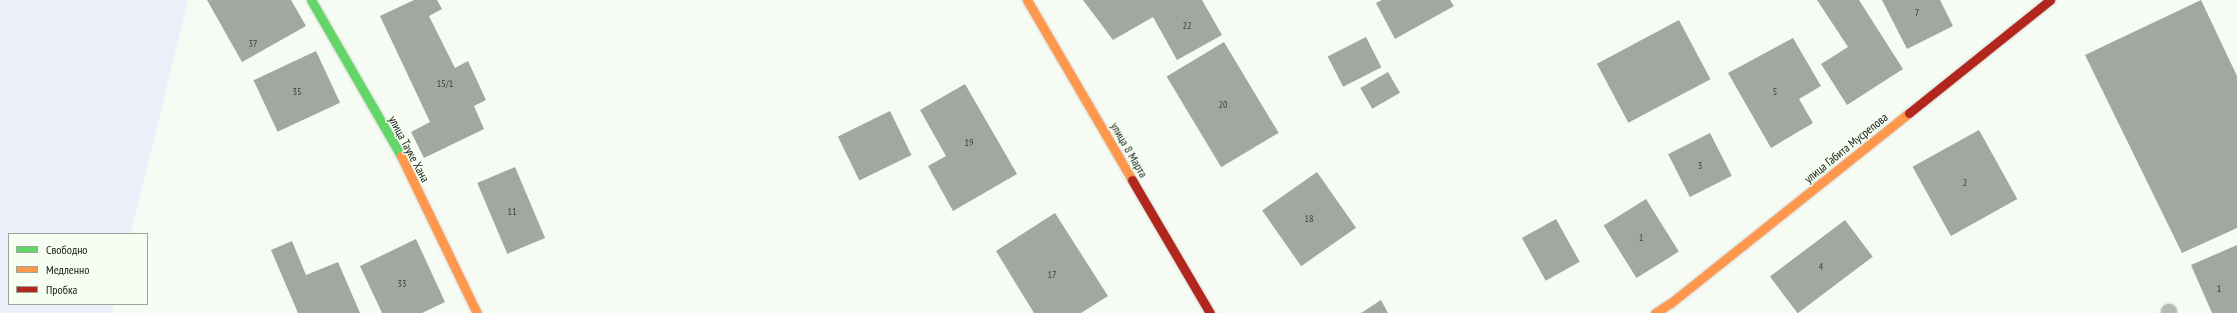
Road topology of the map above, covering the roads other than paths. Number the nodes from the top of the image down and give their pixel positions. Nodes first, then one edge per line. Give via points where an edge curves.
1 (311, 0) edge
2 (1027, 0) edge
3 (2050, 0) edge
4 (476, 313) edge
5 (1210, 313) edge
6 (1655, 313) edge

1 - 4 street, улица Тауке Хана via 399,152
2 - 5 street, улица 8 Марта
3 - 6 street, улица Габита Мусрепова

